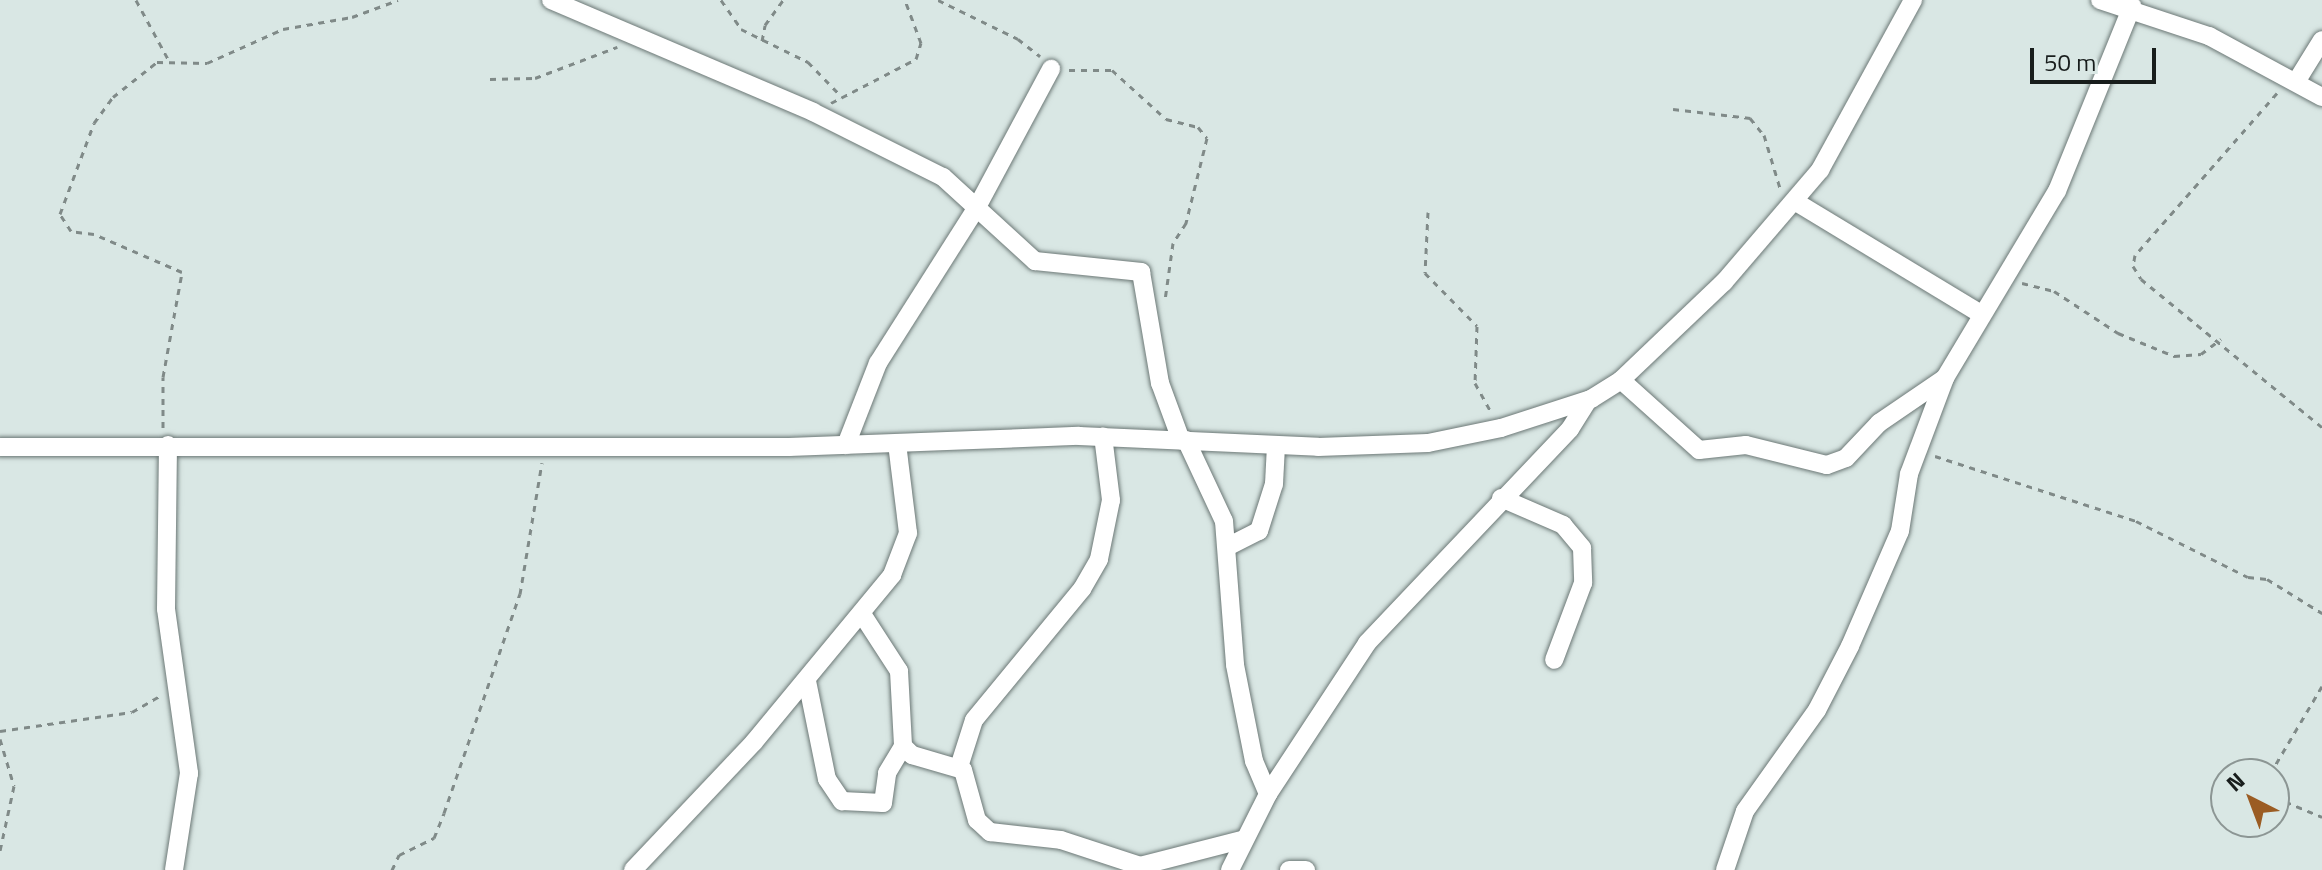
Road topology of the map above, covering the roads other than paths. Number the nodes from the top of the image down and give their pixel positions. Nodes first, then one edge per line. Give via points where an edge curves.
1 (551, 0) edge
2 (2100, 0) edge
3 (1910, 1) edge
4 (2132, 6) junction
5 (2322, 40) edge
6 (1051, 69) road end
7 (2293, 80) junction
8 (2322, 97) edge
9 (1793, 206) junction
10 (977, 207) junction
11 (1979, 313) junction
12 (1945, 378) junction
13 (1621, 380) junction
14 (1588, 400) junction
15 (1103, 436) junction
16 (1183, 440) junction
17 (897, 444) junction
18 (168, 445) junction
19 (846, 445) junction
20 (1276, 446) junction
21 (0, 447) edge
22 (1501, 498) junction
23 (1227, 547) junction
24 (862, 614) junction
25 (1554, 660) dead end
26 (807, 681) junction
27 (903, 746) junction
28 (959, 767) junction
29 (1268, 794) junction
30 (1245, 839) junction
31 (174, 870) edge
32 (633, 870) edge
33 (1230, 870) edge
34 (1289, 870) edge
35 (1306, 870) edge
36 (1725, 870) edge

1 - 10 street via 813,112 943,177
2 - 4 street
3 - 9 street via 1842,134
4 - 7 street
4 - 11 street via 2057,191
5 - 7 street
6 - 10 street
7 - 8 street
9 - 11 street
9 - 13 street
10 - 16 street via 1035,261 1141,272 1160,383
10 - 19 street via 878,363
11 - 12 street
12 - 13 street via 1879,423 1846,458 1827,465 1746,445 1699,450
12 - 36 street via 1917,451 1900,531 1850,646 1817,710 1745,811
13 - 14 street
14 - 20 street via 1501,428 1428,443
14 - 22 street via 1570,429
15 - 16 street
15 - 17 street
15 - 28 street via 1111,500 1104,548 1082,589 974,720
16 - 20 street
16 - 23 street via 1216,495
17 - 19 street
17 - 24 street via 905,550
18 - 19 street
18 - 21 street
18 - 31 street via 166,609 189,773
20 - 23 street via 1263,523 1253,538
22 - 25 street via 1563,525 1582,548 1583,583
22 - 29 street via 1367,643
23 - 29 street via 1235,665 1254,761
24 - 26 street
24 - 27 street via 899,671
26 - 27 street via 827,779 842,801 883,803 887,773
26 - 32 street
27 - 28 street via 912,755
28 - 30 street via 971,786 977,820 990,832 1061,840 1140,866
29 - 30 street
30 - 33 street
34 - 35 street

